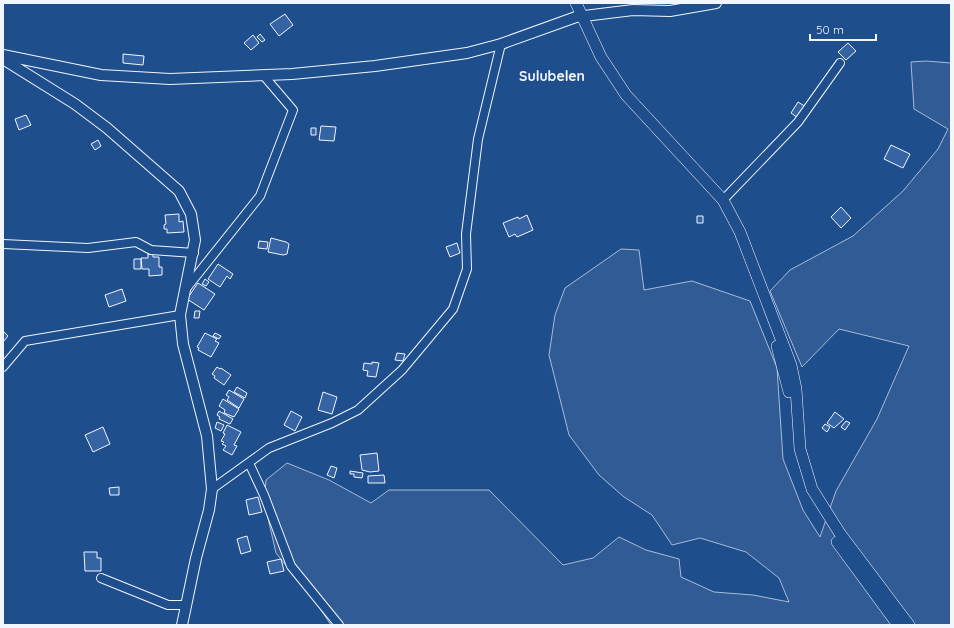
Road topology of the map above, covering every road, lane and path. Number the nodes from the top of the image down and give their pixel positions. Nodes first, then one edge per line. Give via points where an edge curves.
1 (569, 3) edge
2 (576, 3) edge
3 (716, 3) edge
4 (579, 16) junction
5 (501, 44) junction
6 (3, 55) edge
7 (3, 59) edge
8 (840, 63) dead end
9 (264, 76) junction
10 (723, 200) junction
11 (3, 244) edge
12 (194, 253) junction
13 (758, 289) junction
14 (185, 290) junction
15 (180, 315) junction
16 (3, 367) edge
17 (249, 463) junction
18 (212, 489) junction
19 (101, 578) dead end
20 (187, 605) junction
21 (182, 625) edge
22 (339, 625) edge
23 (898, 625) edge
24 (910, 625) edge

1 - 4 main road
2 - 4 main road
3 - 4 street via 670,10 633,10
4 - 5 street
4 - 10 main road via 601,57 626,95
4 - 13 main road via 594,58 609,83 627,107 717,204
5 - 9 street via 467,53 382,65
5 - 17 street via 478,139 466,234 467,269 453,309 402,370 358,410 269,448
6 - 9 street via 101,75 170,79
7 - 12 street via 75,104 107,128 179,191 187,203 193,223
8 - 10 street via 798,122
9 - 14 street via 293,110 260,196
10 - 13 main road via 740,232
11 - 12 street via 88,248 136,242 151,250
12 - 14 street
13 - 23 main road via 788,384 794,451 805,487 830,533
13 - 24 main road via 791,365 796,389 800,449 812,489 839,532
14 - 15 street
15 - 16 street via 25,341
15 - 18 street via 183,344 206,436
17 - 18 street
17 - 22 street via 291,566
18 - 20 street
19 - 20 street via 168,605
20 - 21 street

